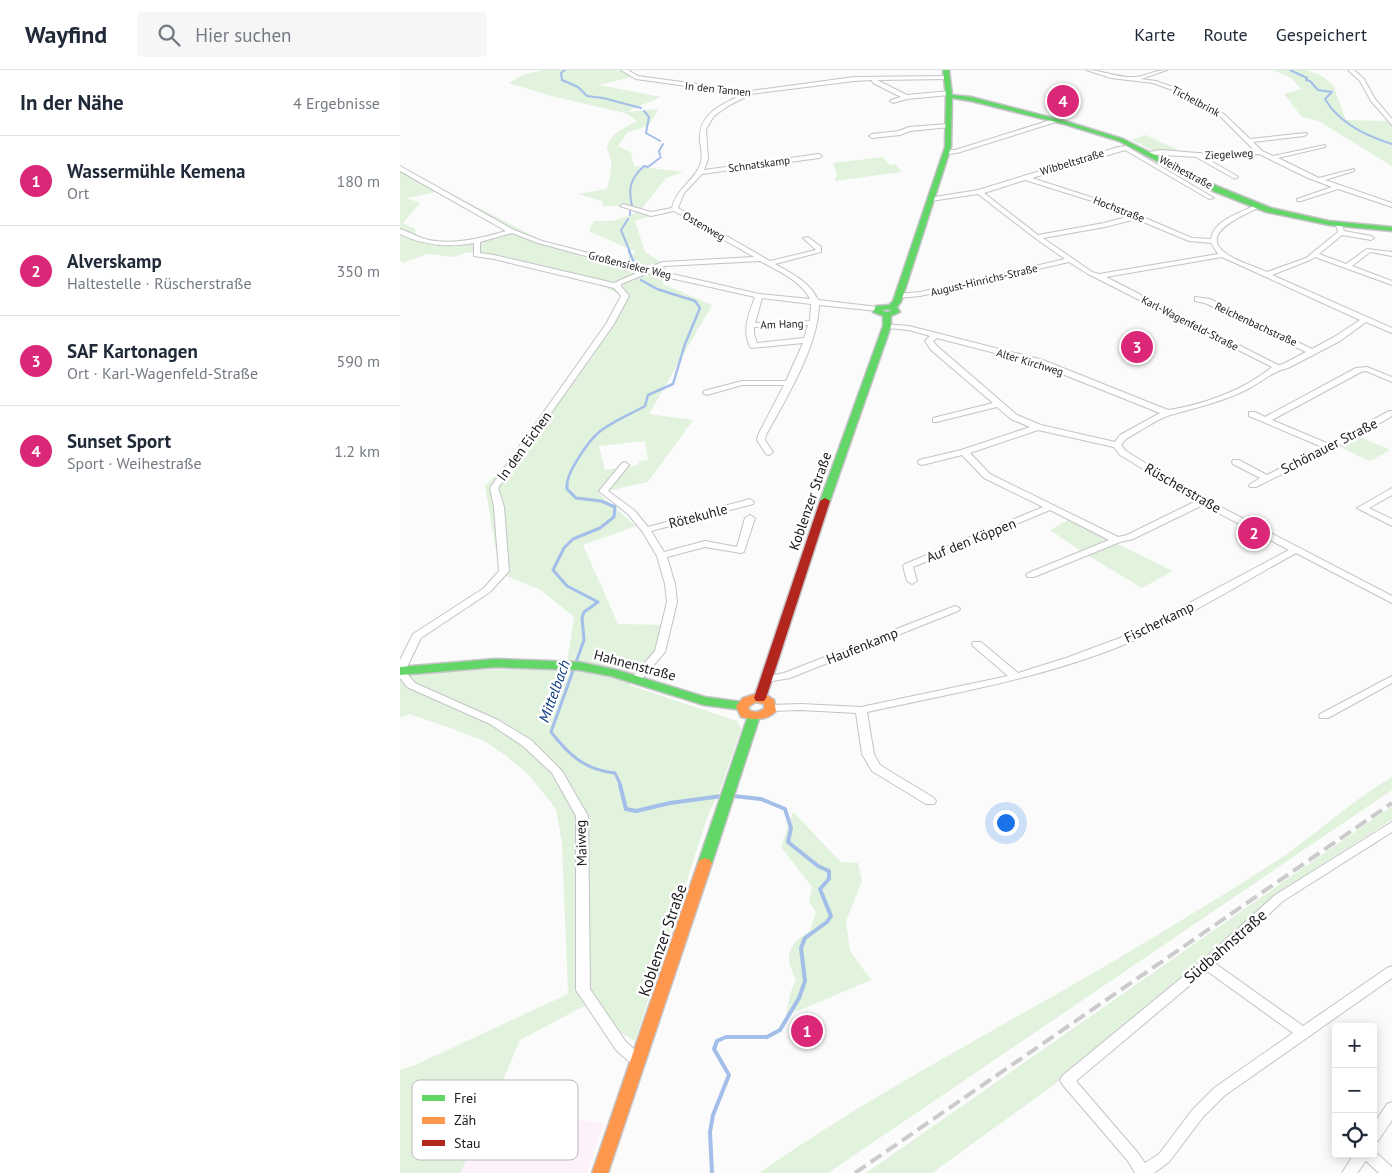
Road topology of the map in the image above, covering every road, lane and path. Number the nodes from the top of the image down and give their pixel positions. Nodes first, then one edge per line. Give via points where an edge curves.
1 (624, 70) edge
2 (1089, 70) edge
3 (1164, 70) edge
4 (1351, 70) edge
5 (947, 74) edge
6 (874, 79) junction
7 (1134, 79) junction
8 (750, 93) junction
9 (906, 97) junction
10 (949, 99) junction
11 (893, 101) dead end
12 (982, 102) junction
13 (1054, 121) junction
14 (1392, 123) edge
15 (948, 126) junction
16 (1304, 134) dead end
17 (872, 136) dead end
18 (1250, 141) junction
19 (1322, 146) dead end
20 (946, 152) junction
21 (1260, 152) junction
22 (1151, 153) junction
23 (819, 156) dead end
24 (1197, 156) junction
25 (1272, 158) junction
26 (400, 168) edge
27 (1352, 170) dead end
28 (700, 172) junction
29 (1024, 177) junction
30 (1235, 177) dead end
31 (1200, 180) junction
32 (1318, 180) junction
33 (1336, 187) junction
34 (978, 192) junction
35 (1203, 193) junction
36 (1211, 198) dead end
37 (931, 199) junction
38 (1298, 200) dead end
39 (1392, 205) edge
40 (623, 206) dead end
41 (1256, 207) junction
42 (675, 210) junction
43 (1138, 216) junction
44 (1340, 229) junction
45 (1392, 229) edge
46 (512, 230) junction
47 (400, 231) edge
48 (806, 238) dead end
49 (1037, 238) junction
50 (1371, 238) dead end
51 (1214, 241) junction
52 (477, 242) junction
53 (1392, 254) edge
54 (1223, 255) junction
55 (1315, 255) junction
56 (762, 259) junction
57 (1070, 260) junction
58 (770, 263) junction
59 (1346, 266) junction
60 (646, 270) junction
61 (1265, 275) junction
62 (1099, 276) junction
63 (1392, 284) edge
64 (617, 286) junction
65 (759, 296) junction
66 (898, 296) junction
67 (1198, 299) dead end
68 (815, 303) junction
69 (886, 313) junction
70 (1366, 319) junction
71 (814, 323) junction
72 (750, 325) junction
73 (1392, 330) edge
74 (936, 335) junction
75 (808, 340) junction
76 (1313, 352) junction
77 (1275, 369) junction
78 (1392, 380) edge
79 (788, 383) junction
80 (707, 393) dead end
81 (998, 404) junction
82 (1167, 413) junction
83 (1392, 413) edge
84 (1252, 414) dead end
85 (1267, 419) junction
86 (936, 420) dead end
87 (1038, 427) junction
88 (1117, 445) junction
89 (1329, 446) junction
90 (769, 452) dead end
91 (964, 452) junction
92 (922, 462) dead end
93 (1236, 462) dead end
94 (625, 466) dead end
95 (1267, 478) junction
96 (1253, 485) dead end
97 (1392, 491) edge
98 (1203, 501) junction
99 (750, 502) dead end
100 (1048, 508) junction
101 (750, 518) dead end
102 (1392, 523) edge
103 (646, 530) junction
104 (1117, 540) junction
105 (1295, 550) junction
106 (662, 556) junction
107 (1032, 575) dead end
108 (912, 580) dead end
109 (1392, 600) edge
110 (955, 609) dead end
111 (977, 644) dead end
112 (400, 670) edge
113 (1016, 677) junction
114 (767, 678) junction
115 (1392, 678) edge
116 (635, 680) junction
117 (760, 698) junction
118 (742, 706) junction
119 (771, 708) junction
120 (861, 710) junction
121 (754, 716) junction
122 (1324, 716) dead end
123 (930, 801) dead end
124 (1392, 826) edge
125 (1207, 964) junction
126 (1392, 971) edge
127 (1302, 1033) junction
128 (638, 1060) junction
129 (1392, 1108) edge
130 (1377, 1131) edge
131 (1359, 1158) edge
132 (1372, 1158) edge
133 (600, 1173) edge
134 (1143, 1173) edge
135 (1349, 1173) edge
136 (1389, 1173) edge

1 - 8 street, In den Tannen via 636,77 652,80
2 - 7 street, Tichelbrink
3 - 7 street, Tichelbrink
4 - 14 street via 1362,80
5 - 6 street, In den Tannen
5 - 10 street, Koblenzer Straße
6 - 8 street, In den Tannen
6 - 9 street
7 - 18 street, Tichelbrink via 1164,84 1209,106 1232,122
8 - 28 street via 718,109 708,119 702,136 706,155
9 - 10 street
9 - 11 street
10 - 12 street, Weihestraße
10 - 12 street, Weihestraße
10 - 15 street, Koblenzer Straße
12 - 13 street, Weihestraße
13 - 20 street
13 - 22 street, Weihestraße via 1120,140
15 - 17 street
15 - 20 street, Koblenzer Straße
16 - 18 street
18 - 21 street, Tichelbrink
19 - 25 street
20 - 37 street, Koblenzer Straße
21 - 24 street, Ziegelweg
21 - 25 street, Tichelbrink
22 - 24 street, Ziegelweg
22 - 31 street, Weihestraße
23 - 28 street, Schnatskamp
24 - 30 street, Ziegelweg
25 - 32 street, Tichelbrink
26 - 46 street, Großensieker Weg
27 - 32 street
28 - 42 street, Ostenweg via 677,197
29 - 34 street, Wibbeltstraße
29 - 35 street, Wibbeltstraße via 1084,157 1126,148
29 - 43 street, Hochstraße
31 - 35 street via 1197,182 1205,191
31 - 41 street, Weihestraße
32 - 33 street, Tichelbrink
33 - 38 street
33 - 39 street, Tichelbrink
34 - 37 street, Wibbeltstraße
34 - 49 street, Karl-Wagenfeld-Straße
35 - 36 street, Wibbeltstraße
37 - 66 street, Koblenzer Straße
40 - 42 street via 651,214
41 - 44 street, Weihestraße
41 - 51 street via 1224,224 1214,236
42 - 56 street, Ostenweg
43 - 49 street
43 - 51 street, Hochstraße via 1191,240
44 - 45 street, Weihestraße
44 - 50 street
44 - 55 street
46 - 52 street
46 - 60 street, Großensieker Weg via 540,242
47 - 52 street via 429,243
48 - 58 street via 819,251
49 - 57 street, Karl-Wagenfeld-Straße
51 - 54 street
52 - 64 street via 476,255 479,256
53 - 59 street via 1369,250
54 - 61 street
54 - 62 street
55 - 59 street
55 - 61 street
56 - 58 street, Ostenweg
56 - 60 street, Ostenweg via 663,264
57 - 62 street, Karl-Wagenfeld-Straße
57 - 66 street, August-Hinrichs-Straße via 920,294
58 - 68 street, Ostenweg via 808,289
59 - 63 street
60 - 64 street
60 - 65 street, Großensieker Weg
61 - 70 street
62 - 77 street, Karl-Wagenfeld-Straße
64 - 112 street, In den Eichen via 625,296 610,324 494,488 499,507 504,571 487,590 417,636
65 - 68 street, Großensieker Weg
65 - 72 street, Am Hang
66 - 69 street, Koblenzer Straße via 897,302
67 - 76 street, Reichenbachstraße
68 - 69 street, Großensieker Weg
68 - 71 street
69 - 74 street, Alter Kirchweg via 909,328
69 - 114 street, Koblenzer Straße
70 - 73 street
70 - 76 street
71 - 72 street, Am Hang
71 - 75 street
72 - 75 street, Am Hang via 754,346
74 - 81 street, Rüscherstraße via 929,341 934,348
74 - 82 street, Alter Kirchweg via 1040,362
75 - 79 street
76 - 77 street
77 - 82 street via 1210,402 1183,412
78 - 85 street via 1367,369 1359,370
79 - 80 street via 742,384
79 - 90 street via 762,435
81 - 86 street
81 - 87 street, Rüscherstraße via 1014,417
82 - 88 street via 1123,437
83 - 89 street, Schönauer Straße
84 - 85 street
85 - 89 street
87 - 88 street, Rüscherstraße
87 - 91 street
88 - 98 street, Rüscherstraße via 1159,476
89 - 95 street, Schönauer Straße
91 - 92 street
91 - 100 street via 987,476
93 - 95 street, Schönauer Straße
94 - 103 street via 603,491 631,512
95 - 96 street, Schönauer Straße
97 - 102 street via 1362,508
98 - 104 street via 1130,537
98 - 105 street, Rüscherstraße
99 - 103 street, Rötekuhle
100 - 104 street
100 - 108 street, Auf den Köppen via 908,566
101 - 106 street via 741,550 705,544
103 - 106 street
104 - 107 street
105 - 109 street, Rüscherstraße
105 - 113 street, Fischerkamp via 1137,635
106 - 116 street via 672,602 660,652
110 - 114 street, Haufenkamp via 786,676
111 - 113 street
112 - 116 street, Hahnenstraße via 463,662 519,661 577,666
112 - 128 street, Maiweg via 411,684 494,722 527,743 556,771 582,816 583,990 620,1046
113 - 120 street, Fischerkamp
114 - 117 street, Koblenzer Straße
115 - 122 street
116 - 118 street, Hahnenstraße via 716,704
117 - 118 street via 751,699
117 - 119 street via 770,703
118 - 121 street via 746,714
119 - 120 street, Fischerkamp
119 - 121 street via 763,716
120 - 123 street via 868,754 876,768
121 - 128 street, Koblenzer Straße
124 - 125 street, Südbahnstraße via 1279,898
125 - 127 street
125 - 134 street, Südbahnstraße via 1067,1080
126 - 127 street
127 - 134 street via 1219,1092 1198,1113 1164,1158
128 - 133 street, Koblenzer Straße
129 - 130 street
131 - 135 street
132 - 136 street

